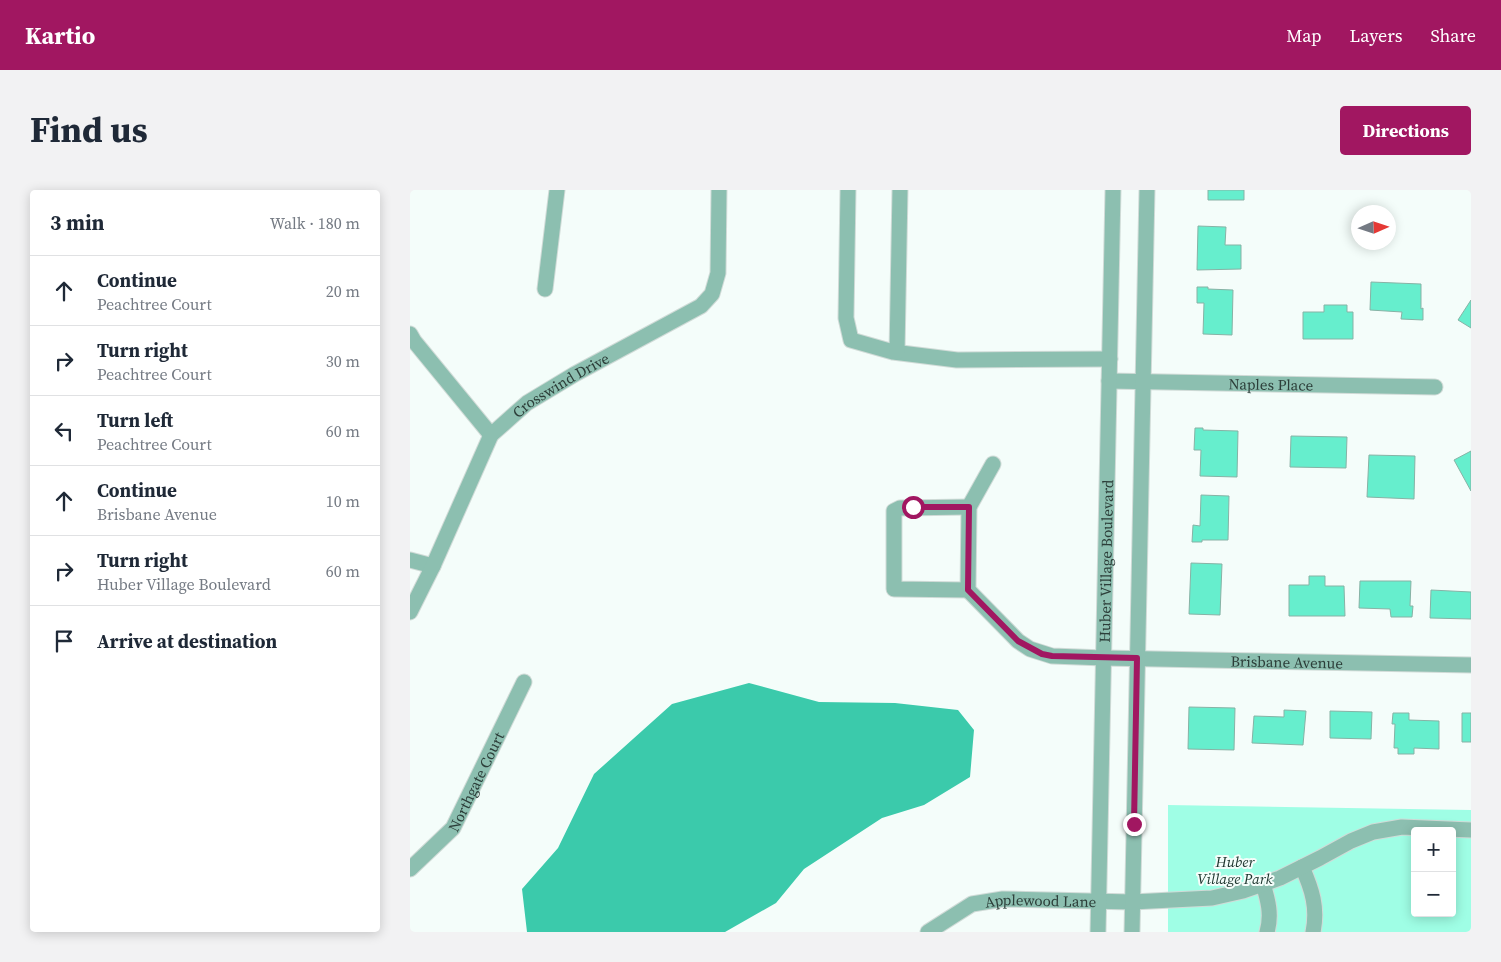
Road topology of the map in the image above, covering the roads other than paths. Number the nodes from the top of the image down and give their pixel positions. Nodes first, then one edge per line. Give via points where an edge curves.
1 (558, 190) edge
2 (719, 190) edge
3 (848, 190) edge
4 (900, 190) edge
5 (1114, 190) edge
6 (1147, 190) edge
7 (545, 289) dead end
8 (410, 334) edge
9 (897, 352) junction
10 (1110, 359) junction
11 (1109, 381) junction
12 (1143, 382) junction
13 (1435, 387) dead end
14 (491, 435) junction
15 (994, 464) dead end
16 (969, 507) junction
17 (410, 560) edge
18 (433, 566) junction
19 (968, 590) junction
20 (410, 612) edge
21 (1104, 658) junction
22 (1137, 658) junction
23 (1471, 666) edge
24 (524, 682) dead end
25 (1471, 830) edge
26 (1302, 867) junction
27 (410, 869) edge
28 (1263, 884) junction
29 (1099, 902) junction
30 (1132, 902) junction
31 (928, 932) edge
32 (1098, 932) edge
33 (1132, 932) edge
34 (1267, 932) edge
35 (1313, 932) edge

1 - 7 street
2 - 14 street, Crosswind Drive via 718,273 712,294 701,306 527,403
3 - 9 street via 846,318 851,340
4 - 9 street
5 - 10 street, Huber Village Boulevard
6 - 12 street
8 - 14 street
9 - 10 street via 957,360
10 - 11 street, Huber Village Boulevard
11 - 12 street, Naples Place
11 - 21 street, Huber Village Boulevard
12 - 13 street, Naples Place
12 - 22 street
14 - 18 street, Crosswind Drive
15 - 16 street
16 - 19 street
16 - 19 street via 900,508 894,511 894,589
17 - 18 street
18 - 20 street, Crosswind Drive
19 - 21 street, Brisbane Avenue via 1018,641 1030,648 1052,656
21 - 22 street, Brisbane Avenue
21 - 29 street, Huber Village Boulevard
22 - 23 street, Brisbane Avenue
22 - 30 street
24 - 27 street, Northgate Court via 453,828
25 - 26 street, Applewood Lane via 1402,827 1373,832
26 - 28 street, Applewood Lane
26 - 35 street via 1315,902
28 - 30 street, Applewood Lane via 1212,898
28 - 34 street via 1270,923
29 - 30 street, Applewood Lane
29 - 31 street, Applewood Lane via 988,900 972,904
29 - 32 street, Huber Village Boulevard
30 - 33 street

